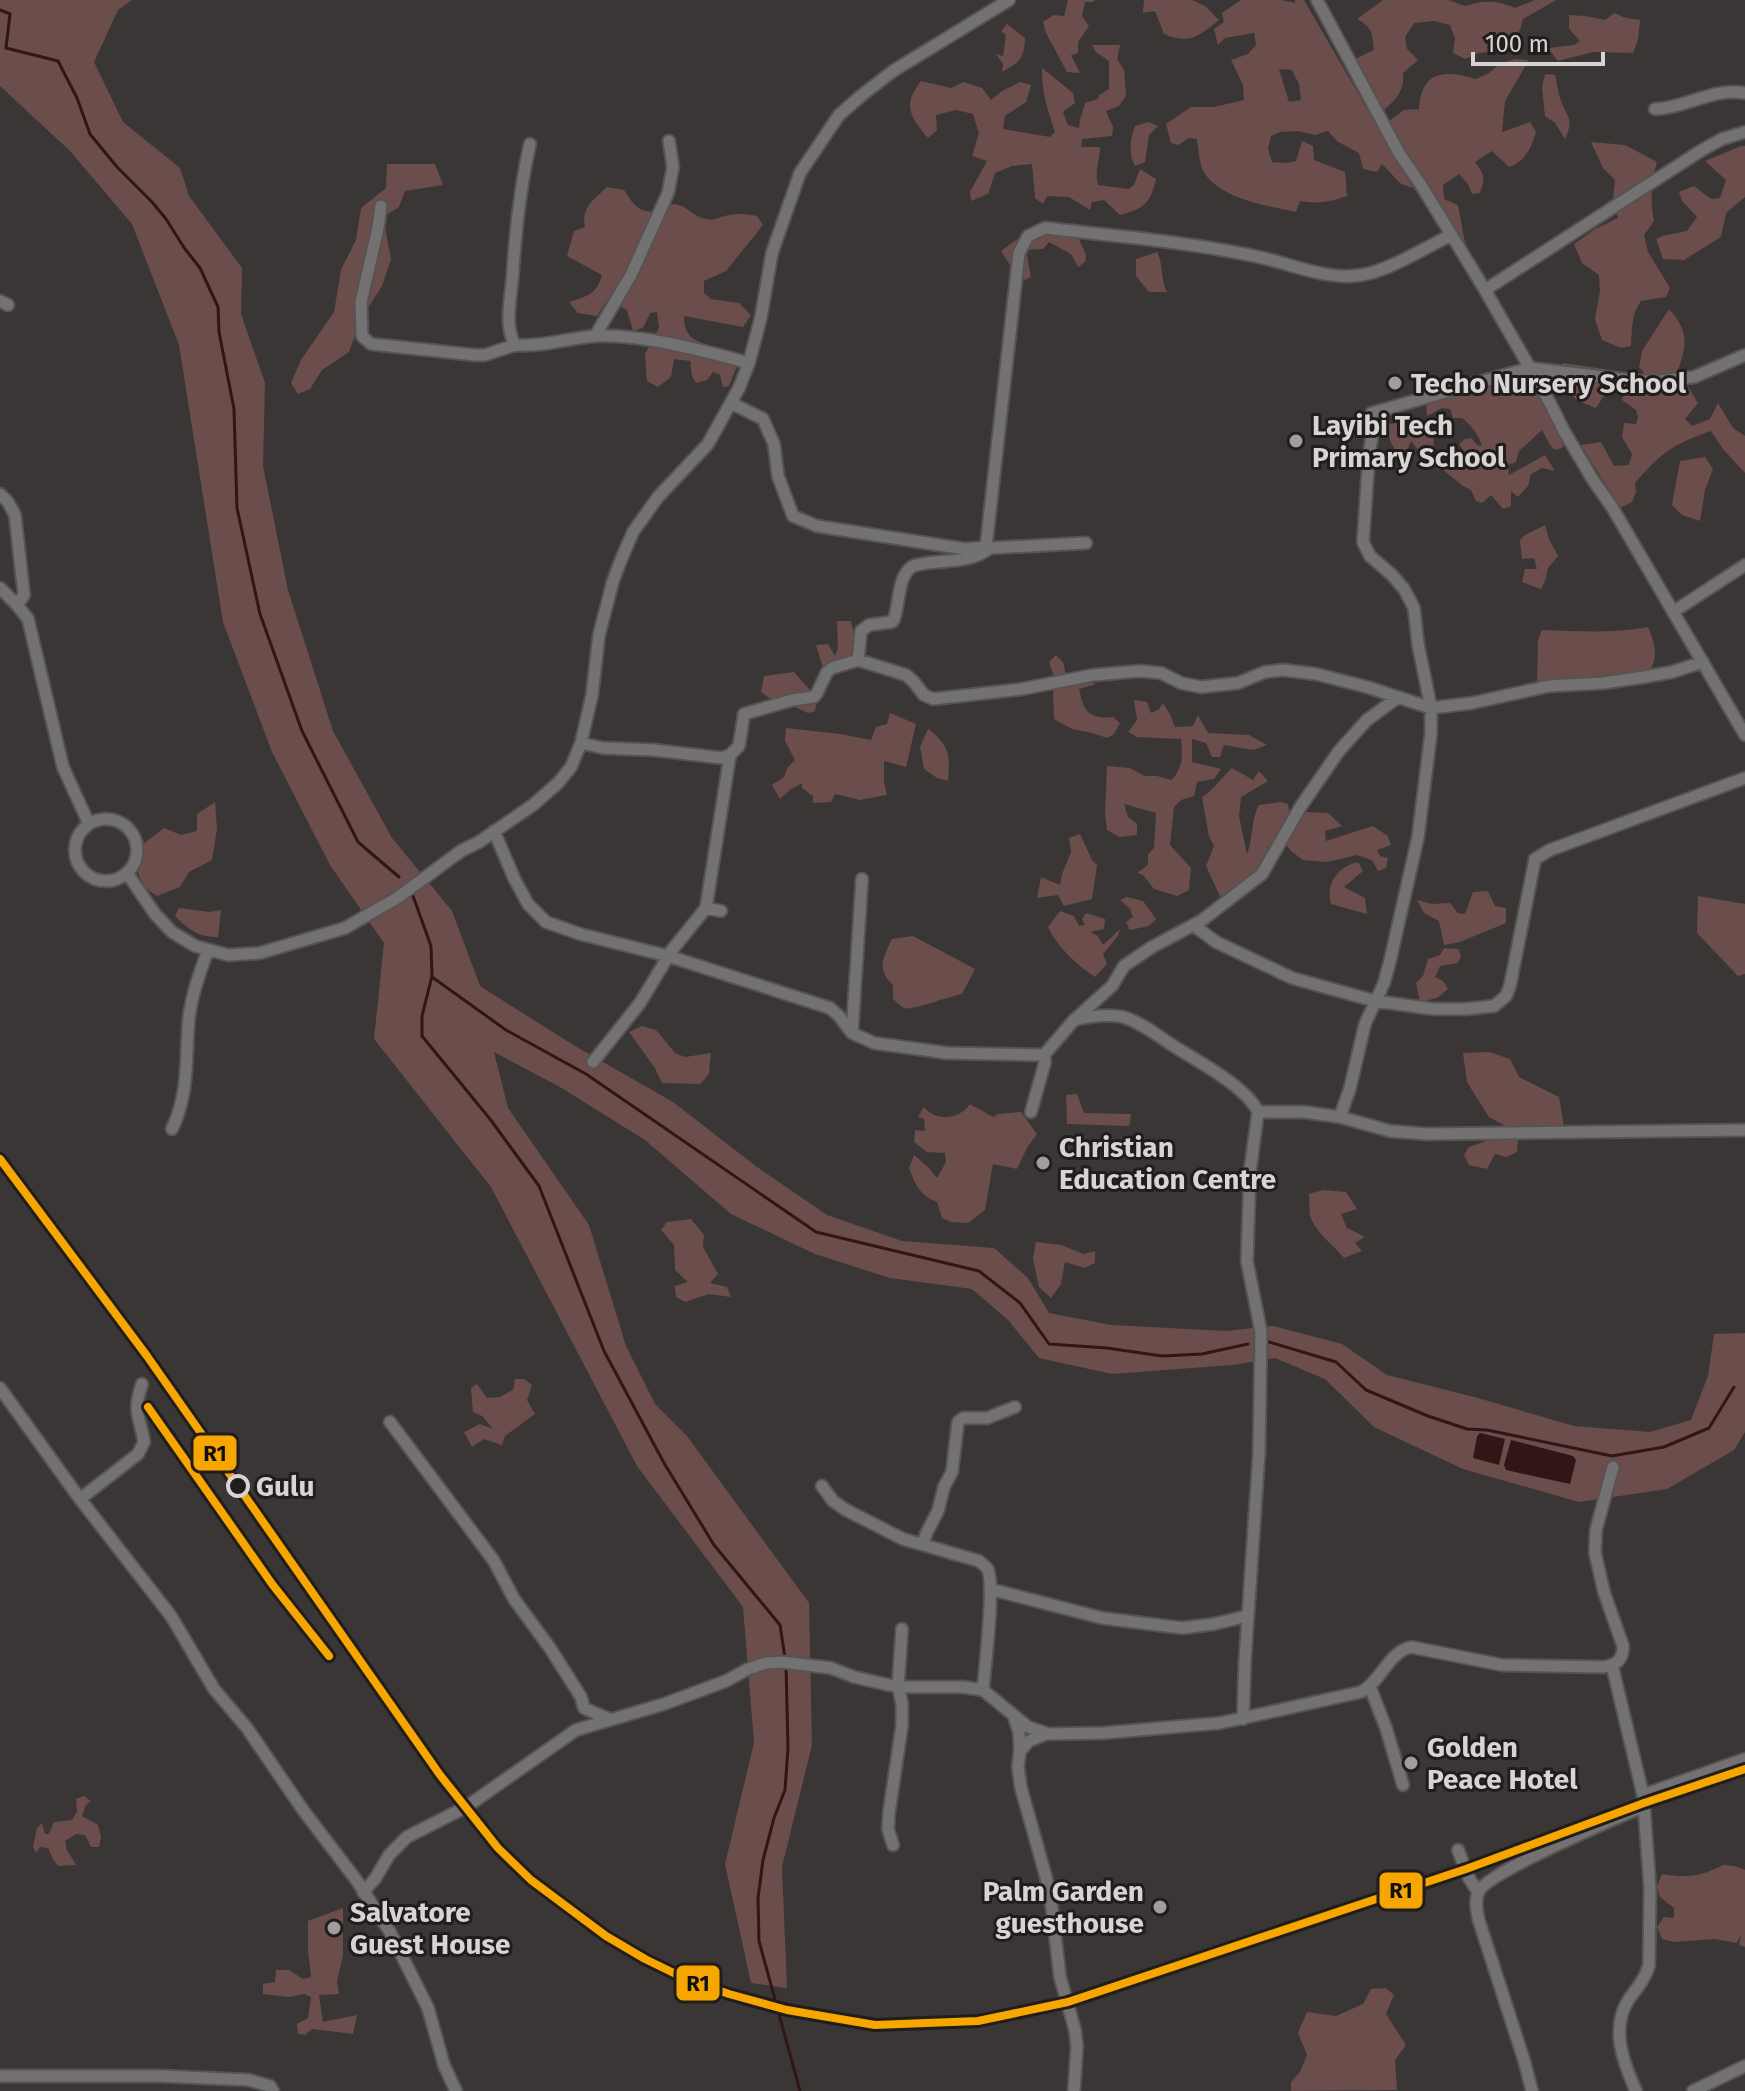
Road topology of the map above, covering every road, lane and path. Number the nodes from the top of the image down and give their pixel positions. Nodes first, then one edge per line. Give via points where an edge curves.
1 (1009, 0) edge
2 (1317, 0) edge
3 (1745, 93) edge
4 (1655, 109) dead end
5 (1745, 132) edge
6 (669, 141) dead end
7 (530, 144) dead end
8 (381, 206) dead end
9 (1451, 235) junction
10 (1485, 290) junction
11 (595, 336) junction
12 (515, 345) junction
13 (1745, 355) edge
14 (749, 363) junction
15 (1529, 368) junction
16 (731, 403) junction
17 (0, 494) edge
18 (1086, 543) dead end
19 (1745, 565) edge
20 (0, 588) edge
21 (17, 605) junction
22 (1673, 612) junction
23 (858, 660) junction
24 (1703, 662) junction
25 (1397, 698) junction
26 (1431, 708) junction
27 (1745, 735) edge
28 (581, 743) junction
29 (730, 755) junction
30 (1745, 778) edge
31 (89, 824) junction
32 (494, 831) junction
33 (127, 873) junction
34 (862, 879) dead end
35 (706, 908) junction
36 (721, 911) dead end
37 (1193, 925) junction
38 (208, 950) junction
39 (668, 956) junction
40 (1375, 1001) junction
41 (1074, 1020) junction
42 (852, 1033) junction
43 (1044, 1055) junction
44 (593, 1062) dead end
45 (1031, 1112) dead end
46 (1258, 1112) junction
47 (1340, 1117) junction
48 (172, 1129) dead end
49 (1745, 1130) edge
50 (142, 1384) dead end
51 (0, 1388) edge
52 (1015, 1407) dead end
53 (390, 1422) dead end
54 (1613, 1467) dead end
55 (822, 1486) dead end
56 (80, 1499) junction
57 (923, 1545) junction
58 (990, 1589) junction
59 (1247, 1616) junction
60 (902, 1629) dead end
61 (1612, 1665) junction
62 (898, 1687) junction
63 (1370, 1687) junction
64 (983, 1690) junction
65 (584, 1708) junction
66 (1013, 1715) junction
67 (609, 1719) junction
68 (1243, 1719) junction
69 (576, 1730) junction
70 (1046, 1734) junction
71 (1020, 1751) junction
72 (1745, 1759) edge
73 (1403, 1785) dead end
74 (1644, 1800) junction
75 (893, 1845) dead end
76 (1458, 1850) dead end
77 (363, 1892) junction
78 (1478, 1892) junction
79 (1745, 2066) edge
80 (0, 2076) edge
81 (273, 2091) edge
82 (456, 2091) edge
83 (1074, 2091) edge
84 (1532, 2091) edge
85 (1636, 2091) edge
86 (1693, 2091) edge

1 - 14 street via 893,71 839,115 800,173 789,200
2 - 9 street via 1399,153
3 - 4 street via 1720,92
5 - 10 street via 1702,150
6 - 11 street via 673,167 668,193 631,275
7 - 12 street via 520,186 510,303 509,331
8 - 12 street via 361,302 364,340 475,355
9 - 10 street
9 - 16 street via 1364,275 1343,277 1188,244 1045,228 1028,236 1019,253 986,547 965,549 817,526 793,516 763,419
10 - 15 street
11 - 12 street
11 - 14 street via 670,344
13 - 15 street via 1694,377 1660,381
14 - 16 street
15 - 22 street
15 - 26 street via 1372,413 1363,542 1414,608
16 - 28 street via 708,444 633,532 599,635
17 - 21 street via 15,515 24,595
18 - 23 street via 990,548 969,559 913,566 902,581 892,622 861,631
19 - 22 street
20 - 21 street
21 - 31 street via 28,619 63,767
22 - 24 street
23 - 25 street via 906,675 933,699 1140,671 1201,687 1283,670
23 - 29 street via 827,672 814,697 744,714 739,746
24 - 26 street via 1644,677 1549,686
24 - 27 street
25 - 26 street
25 - 37 street via 1339,751 1262,874
26 - 40 street via 1418,837 1390,961
28 - 29 street
28 - 32 street via 558,783
29 - 35 street
30 - 40 street via 1535,859 1510,986 1494,1006 1433,1009
31 - 33 street via 109,818 125,824 136,837 138,853
31 - 33 street via 74,847 87,876 103,882
32 - 38 street via 345,928 260,953
32 - 39 street via 528,904 546,922
33 - 38 street via 172,932
34 - 42 street
35 - 36 street
35 - 39 street
37 - 40 street via 1216,942 1292,978
37 - 41 street via 1124,966 1105,994
38 - 48 street via 192,997 186,1081
39 - 42 street via 830,1008
39 - 44 street via 640,1003
40 - 47 street
41 - 43 street
41 - 46 street via 1127,1019 1238,1089
42 - 43 street via 874,1043 947,1053
43 - 45 street
46 - 47 street
46 - 59 street via 1247,1261 1261,1332 1258,1482
47 - 49 street via 1390,1131 1427,1134
50 - 56 street via 136,1414 144,1442 138,1454
51 - 56 street
52 - 57 street via 958,1422 952,1472
53 - 65 street via 494,1561
54 - 61 street via 1594,1541 1623,1646 1623,1655
55 - 57 street via 846,1510
56 - 77 street via 171,1616 214,1689
57 - 58 street via 979,1561 988,1569
58 - 59 street via 1102,1618 1182,1628
58 - 64 street
59 - 68 street
60 - 62 street
61 - 63 street via 1502,1665 1411,1647 1397,1654
61 - 74 street
62 - 64 street
62 - 67 street via 831,1668 766,1663 664,1704
62 - 75 street via 902,1725 888,1829
63 - 68 street
63 - 73 street
64 - 66 street
65 - 67 street
65 - 69 street
66 - 70 street
66 - 71 street
67 - 69 street
68 - 70 street
69 - 77 street via 466,1807 407,1837
70 - 71 street
71 - 83 street via 1021,1788 1046,1877 1060,1977 1075,2030
72 - 74 street
74 - 78 street via 1507,1870
74 - 85 street via 1649,1965 1619,2025 1621,2050
76 - 78 street
77 - 82 street via 390,1932 428,2008
78 - 84 street via 1479,1921
79 - 86 street
80 - 81 street via 249,2080

